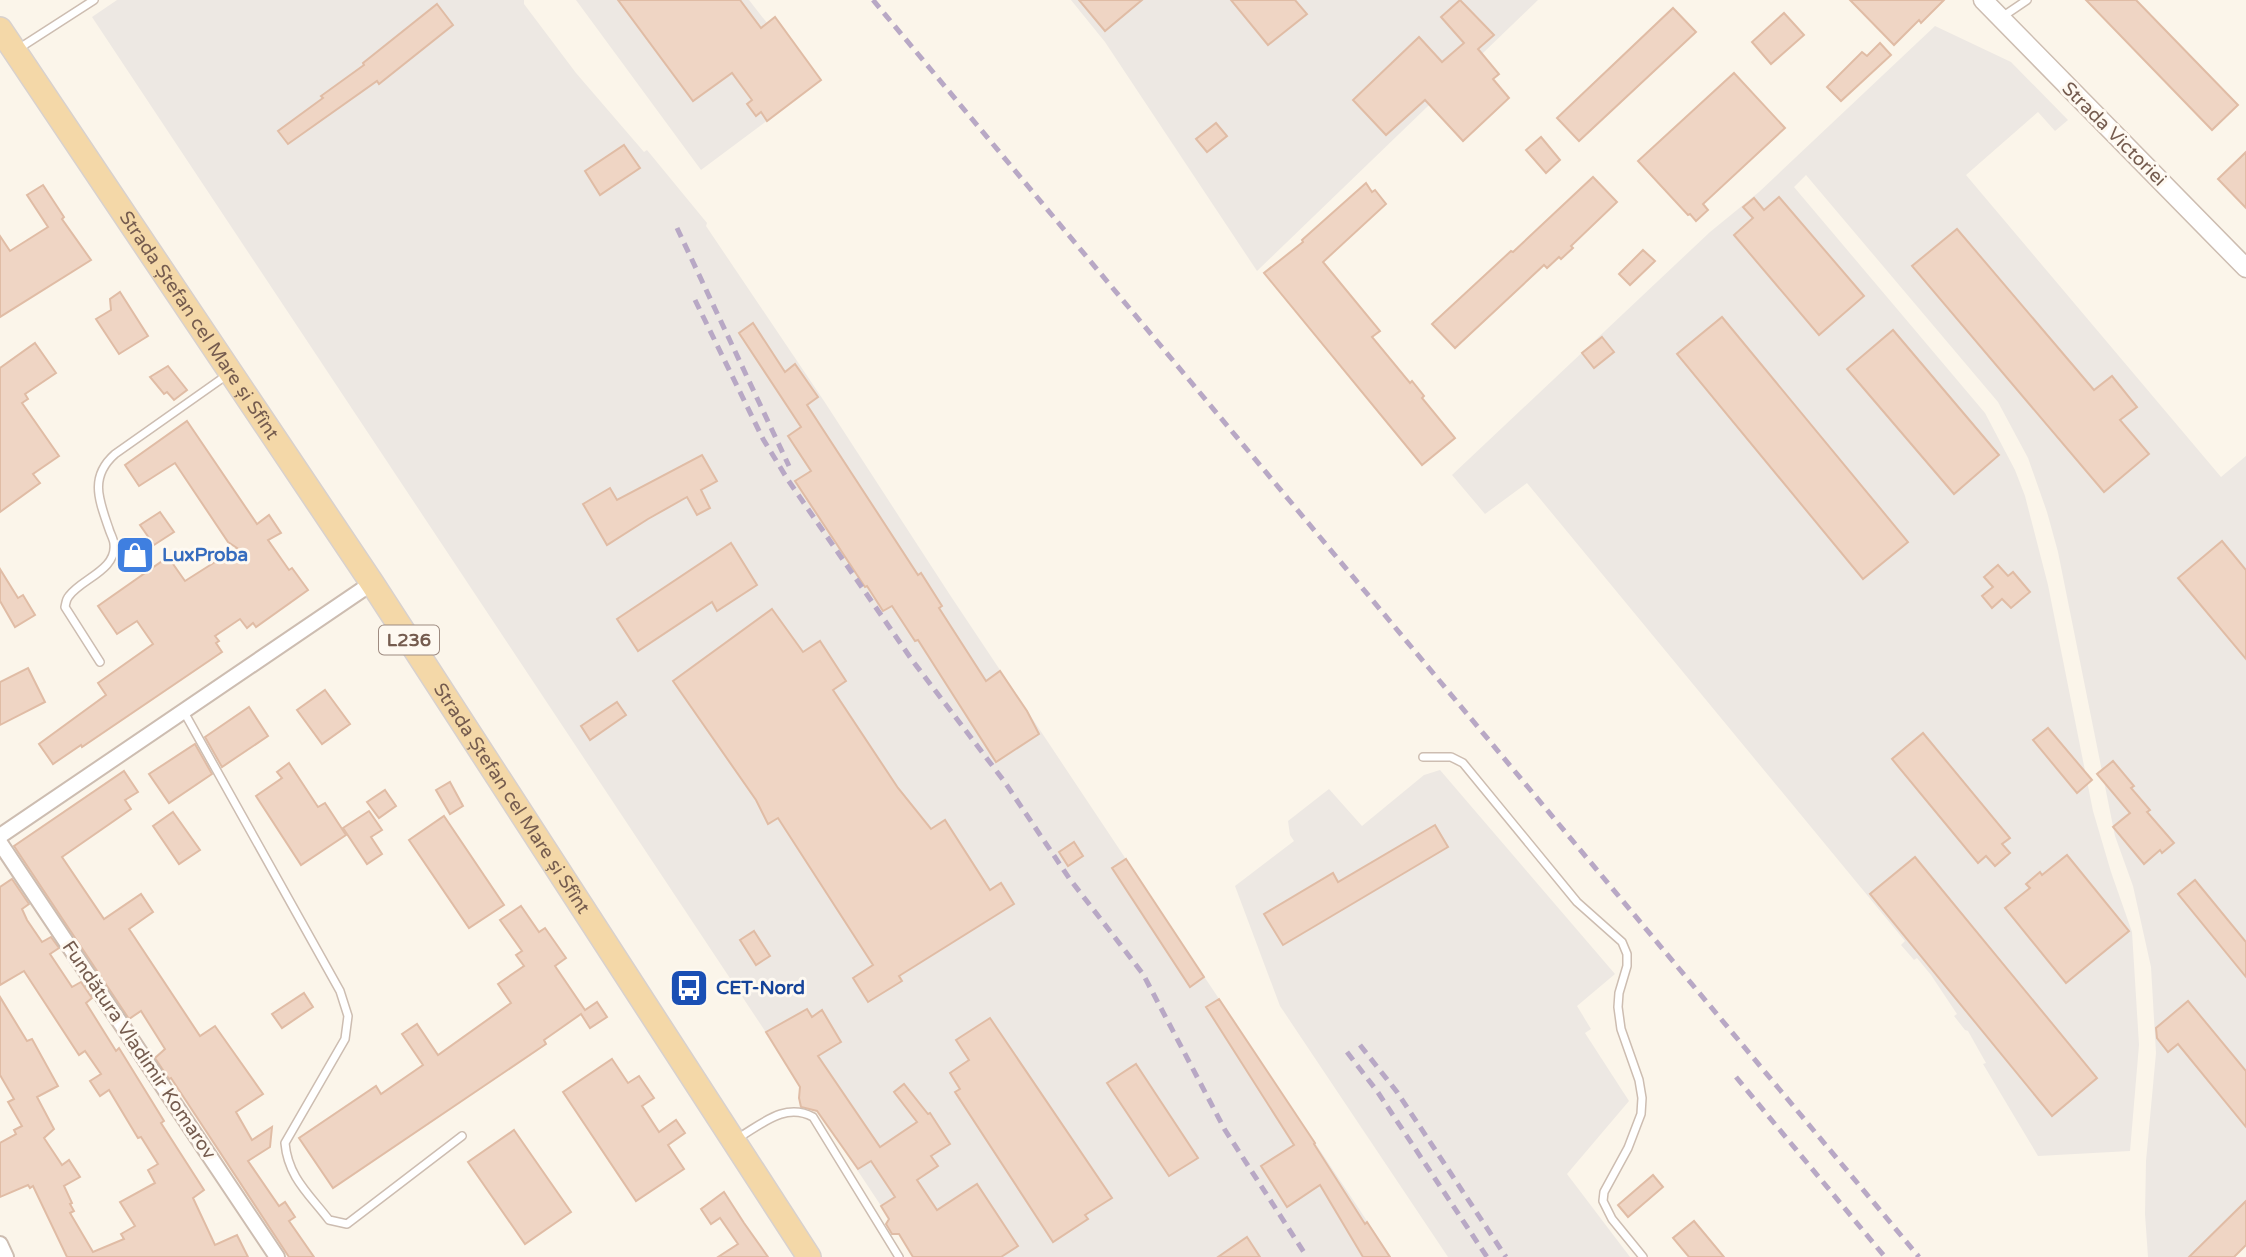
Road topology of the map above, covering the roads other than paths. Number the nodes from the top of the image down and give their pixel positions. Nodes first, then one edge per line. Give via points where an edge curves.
1 (94, 0) edge
2 (1983, 0) edge
3 (2027, 0) edge
4 (2001, 18) junction
5 (0, 29) edge
6 (15, 51) junction
7 (2246, 268) edge
8 (231, 373) junction
9 (372, 583) junction
10 (100, 662) dead end
11 (183, 711) junction
12 (1423, 757) dead end
13 (0, 836) edge
14 (0, 843) edge
15 (462, 1136) dead end
16 (734, 1141) junction
17 (0, 1244) edge
18 (6, 1257) edge
19 (277, 1257) edge
20 (809, 1257) edge
21 (899, 1257) edge
22 (1643, 1257) edge

1 - 6 lane
2 - 4 street, Strada Victoriei
3 - 4 lane
4 - 7 street, Strada Victoriei
5 - 6 main road, Strada Ștefan cel Mare și Sfînt / L236
6 - 8 main road, Strada Ștefan cel Mare și Sfînt / L236
8 - 9 main road, Strada Ștefan cel Mare și Sfînt / L236
8 - 10 lane via 115,454 100,472 99,499 114,545 112,555 68,596 65,607
9 - 11 street
9 - 16 main road, Strada Ștefan cel Mare și Sfînt / L236
11 - 13 street
11 - 15 lane via 340,991 348,1016 345,1039 285,1143 293,1175 329,1220 346,1224
12 - 22 lane via 1451,757 1463,763 1577,902 1622,942 1627,966 1618,1007 1639,1080 1641,1114 1603,1201
14 - 19 street, Fundătura Vladimir Komarov
16 - 20 main road, Strada Ștefan cel Mare și Sfînt / L236
16 - 21 lane via 784,1111 813,1117
17 - 18 street

